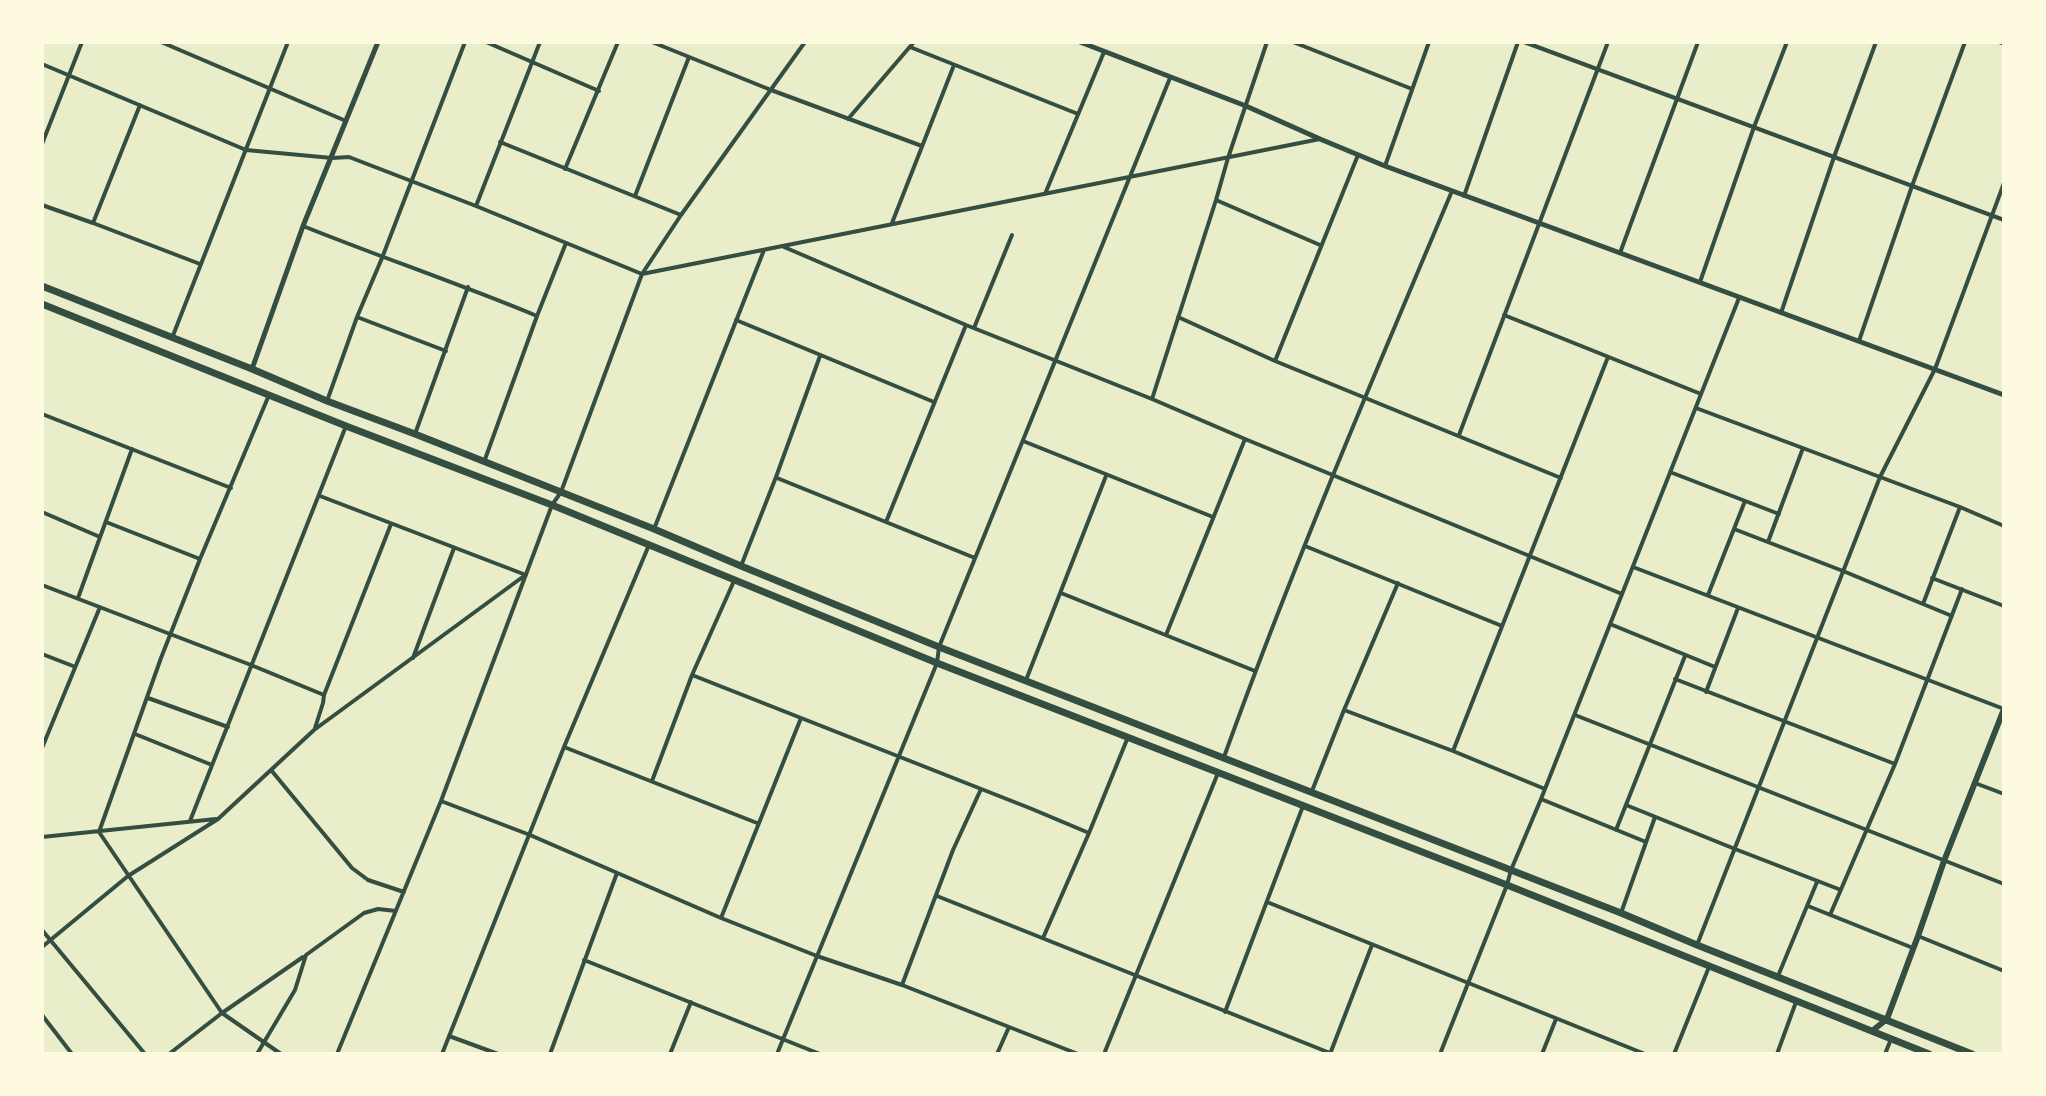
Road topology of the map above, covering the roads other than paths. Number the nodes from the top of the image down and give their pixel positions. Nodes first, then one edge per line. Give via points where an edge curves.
1 (82, 42) edge
2 (161, 42) edge
3 (288, 42) edge
4 (378, 42) edge
5 (465, 42) edge
6 (486, 42) edge
7 (540, 42) edge
8 (618, 42) edge
9 (652, 42) edge
10 (805, 42) edge
11 (1080, 42) edge
12 (1267, 42) edge
13 (1293, 42) edge
14 (1429, 42) edge
15 (1521, 42) edge
16 (1608, 42) edge
17 (1698, 42) edge
18 (1787, 42) edge
19 (1876, 42) edge
20 (1965, 42) edge
21 (912, 45) edge
22 (1104, 52) junction
23 (689, 57) junction
24 (532, 61) junction
25 (42, 64) edge
26 (954, 65) junction
27 (1598, 69) junction
28 (69, 75) junction
29 (1170, 78) junction
30 (270, 89) junction
31 (1412, 89) junction
32 (771, 90) junction
33 (599, 91) junction
34 (1677, 99) junction
35 (140, 105) junction
36 (1246, 106) junction
37 (1078, 114) junction
38 (848, 119) junction
39 (346, 121) junction
40 (1754, 127) junction
41 (1320, 139) junction
42 (500, 142) junction
43 (42, 144) edge
44 (922, 146) junction
45 (246, 150) junction
46 (1358, 155) junction
47 (1834, 157) junction
48 (332, 158) junction
49 (1228, 158) junction
50 (1385, 166) junction
51 (565, 169) junction
52 (1131, 177) junction
53 (411, 180) junction
54 (2004, 183) edge
55 (1912, 186) junction
56 (1452, 191) junction
57 (1045, 194) junction
58 (635, 196) junction
59 (1464, 196) junction
60 (1216, 200) junction
61 (42, 205) edge
62 (476, 206) junction
63 (681, 215) junction
64 (1992, 215) junction
65 (2004, 220) edge
66 (93, 223) junction
67 (1540, 223) junction
68 (891, 224) junction
69 (303, 226) junction
70 (1012, 235) dead end
71 (566, 243) junction
72 (1320, 245) junction
73 (782, 246) junction
74 (764, 250) junction
75 (1620, 253) junction
76 (382, 258) junction
77 (201, 264) junction
78 (642, 274) junction
79 (1700, 282) junction
80 (42, 286) edge
81 (468, 287) junction
82 (1739, 298) junction
83 (42, 304) edge
84 (1781, 313) junction
85 (1504, 315) junction
86 (537, 316) junction
87 (357, 317) junction
88 (1178, 317) junction
89 (736, 320) junction
90 (966, 325) junction
91 (974, 328) junction
92 (172, 338) junction
93 (1859, 341) junction
94 (446, 351) junction
95 (820, 356) junction
96 (1608, 357) junction
97 (1055, 361) junction
98 (1275, 361) junction
99 (252, 369) junction
100 (1935, 369) junction
101 (1701, 394) junction
102 (269, 395) junction
103 (2004, 395) edge
104 (1364, 398) junction
105 (1152, 399) junction
106 (327, 401) junction
107 (934, 402) junction
108 (1696, 408) junction
109 (42, 414) edge
110 (346, 426) junction
111 (415, 434) junction
112 (1459, 435) junction
113 (1245, 439) junction
114 (1023, 441) junction
115 (1803, 448) junction
116 (132, 449) junction
117 (484, 462) junction
118 (1670, 472) junction
119 (1333, 475) junction
120 (1106, 476) junction
121 (776, 477) junction
122 (1880, 477) junction
123 (1561, 478) junction
124 (231, 488) junction
125 (561, 492) junction
126 (320, 496) junction
127 (1745, 501) junction
128 (552, 505) junction
129 (1960, 507) junction
130 (42, 512) edge
131 (1779, 514) junction
132 (1213, 517) junction
133 (106, 522) junction
134 (886, 522) junction
135 (391, 524) junction
136 (2004, 526) edge
137 (654, 529) junction
138 (1734, 529) junction
139 (100, 537) junction
140 (1768, 542) junction
141 (649, 545) junction
142 (1305, 546) junction
143 (454, 548) junction
144 (1529, 555) junction
145 (975, 558) junction
146 (200, 559) junction
147 (741, 566) junction
148 (1633, 567) junction
149 (1843, 571) junction
150 (526, 575) junction
151 (1932, 578) junction
152 (735, 579) junction
153 (1398, 583) junction
154 (42, 585) edge
155 (1962, 589) junction
156 (1060, 592) junction
157 (1622, 594) junction
158 (1707, 596) junction
159 (78, 598) junction
160 (1923, 604) junction
161 (2004, 606) edge
162 (100, 607) junction
163 (1738, 607) junction
164 (1952, 616) junction
165 (1610, 624) junction
166 (1502, 626) junction
167 (171, 634) junction
168 (1166, 635) junction
169 (1818, 638) junction
170 (939, 647) junction
171 (42, 654) edge
172 (1685, 656) junction
173 (413, 658) junction
174 (937, 663) junction
175 (251, 665) junction
176 (74, 667) junction
177 (1715, 667) junction
178 (1255, 671) junction
179 (692, 675) junction
180 (1675, 679) junction
181 (1026, 680) junction
182 (1928, 680) junction
183 (1706, 692) junction
184 (324, 695) junction
185 (148, 698) junction
186 (2004, 709) edge
187 (1344, 710) junction
188 (1575, 715) junction
189 (801, 718) junction
190 (1784, 722) junction
191 (228, 727) junction
192 (314, 730) junction
193 (135, 734) junction
194 (1128, 737) junction
195 (1650, 745) junction
196 (564, 747) junction
197 (42, 748) edge
198 (1453, 751) junction
199 (899, 757) junction
200 (1224, 757) junction
201 (1895, 764) junction
202 (212, 765) junction
203 (271, 770) junction
204 (1218, 773) junction
205 (652, 781) junction
206 (1975, 783) junction
207 (1759, 788) junction
208 (981, 789) junction
209 (1545, 789) junction
210 (1311, 792) junction
211 (2004, 794) edge
212 (1541, 799) junction
213 (441, 801) junction
214 (1626, 805) junction
215 (1303, 806) junction
216 (1655, 817) junction
217 (218, 819) junction
218 (190, 821) junction
219 (757, 823) junction
220 (1616, 830) junction
221 (1867, 830) junction
222 (99, 832) junction
223 (1089, 833) junction
224 (530, 835) junction
225 (42, 837) edge
226 (1646, 842) junction
227 (1735, 849) junction
228 (1944, 861) junction
229 (1511, 870) junction
230 (617, 873) junction
231 (128, 876) junction
232 (1817, 882) junction
233 (2004, 884) edge
234 (1507, 885) junction
235 (1841, 890) junction
236 (404, 892) junction
237 (937, 896) junction
238 (1267, 902) junction
239 (1808, 906) junction
240 (396, 911) junction
241 (1621, 913) junction
242 (1830, 915) junction
243 (721, 918) junction
244 (42, 930) edge
245 (1918, 936) junction
246 (1043, 938) junction
247 (51, 940) junction
248 (1372, 945) junction
249 (1697, 945) junction
250 (42, 947) edge
251 (1913, 949) junction
252 (306, 955) junction
253 (817, 956) junction
254 (584, 960) junction
255 (1709, 967) junction
256 (2004, 971) edge
257 (1135, 975) junction
258 (1778, 976) junction
259 (1468, 983) junction
260 (902, 985) junction
261 (691, 1002) junction
262 (1796, 1002) junction
263 (1225, 1012) junction
264 (222, 1013) junction
265 (42, 1015) edge
266 (1556, 1018) junction
267 (1887, 1019) junction
268 (1009, 1027) junction
269 (1872, 1031) junction
270 (449, 1036) junction
271 (783, 1039) junction
272 (1891, 1039) junction
273 (265, 1043) junction
274 (72, 1054) edge
275 (145, 1054) edge
276 (169, 1054) edge
277 (257, 1054) edge
278 (281, 1054) edge
279 (337, 1054) edge
280 (442, 1054) edge
281 (498, 1054) edge
282 (550, 1054) edge
283 (670, 1054) edge
284 (777, 1054) edge
285 (820, 1054) edge
286 (997, 1054) edge
287 (1078, 1054) edge
288 (1104, 1054) edge
289 (1330, 1054) edge
290 (1440, 1054) edge
291 (1542, 1054) edge
292 (1645, 1054) edge
293 (1674, 1054) edge
294 (1777, 1054) edge
295 (1885, 1054) edge
296 (1929, 1054) edge
297 (1972, 1054) edge

1 - 28 street
2 - 30 street
3 - 30 street
4 - 39 street
5 - 53 street
6 - 24 street
7 - 24 street
8 - 33 street
9 - 23 street
10 - 32 street
11 - 22 street
12 - 36 street
13 - 31 street
14 - 31 street
15 - 27 street
15 - 59 street
16 - 27 street
17 - 34 street
18 - 40 street
19 - 47 street
20 - 55 street
21 - 26 street
21 - 38 street
22 - 29 street
22 - 37 street
23 - 32 street
23 - 58 street
24 - 33 street
24 - 42 street
25 - 28 street
26 - 37 street
26 - 44 street
27 - 34 street
27 - 67 street
28 - 35 street
28 - 43 street
29 - 36 street
29 - 52 street
30 - 39 street
30 - 45 street
31 - 50 street
32 - 38 street
32 - 63 street
33 - 51 street
34 - 40 street
34 - 75 street
35 - 45 street
35 - 66 street
36 - 41 street
36 - 49 street
37 - 57 street
38 - 44 street
39 - 48 street
40 - 47 street
40 - 79 street
41 - 46 street
41 - 49 street
42 - 51 street
42 - 62 street
44 - 68 street
45 - 48 street
45 - 77 street
46 - 50 street
46 - 72 street
47 - 55 street
47 - 84 street
48 - 53 street via 349,157
48 - 69 street
49 - 52 street
49 - 60 street
50 - 56 street
51 - 58 street
52 - 57 street
52 - 97 street
53 - 62 street
53 - 76 street
54 - 64 street
55 - 64 street
55 - 93 street
56 - 59 street
56 - 104 street
57 - 68 street
58 - 63 street
59 - 67 street
60 - 72 street
60 - 88 street
61 - 66 street
62 - 71 street
63 - 78 street
64 - 65 street
64 - 100 street
66 - 77 street
67 - 75 street
67 - 85 street
68 - 73 street
69 - 76 street
69 - 99 street
70 - 91 street
71 - 78 street
71 - 86 street
72 - 98 street
73 - 74 street
73 - 90 street
74 - 78 street
74 - 89 street
75 - 79 street
76 - 81 street
76 - 87 street
77 - 92 street
78 - 125 street
79 - 82 street
80 - 92 main road
81 - 86 street
81 - 94 street
82 - 84 street
82 - 101 street
83 - 102 main road
84 - 93 street
85 - 96 street
85 - 112 street
86 - 117 street
87 - 94 street
87 - 106 street
88 - 98 street
88 - 105 street
89 - 95 street
89 - 137 street
90 - 91 street
90 - 107 street
91 - 97 street
92 - 99 main road
93 - 100 street
94 - 111 street
95 - 107 street
95 - 121 street
96 - 101 street
96 - 123 street
97 - 105 street
97 - 114 street
98 - 104 street
99 - 106 main road
100 - 103 street
100 - 122 street
101 - 108 street
102 - 110 main road
102 - 124 street
104 - 112 street
104 - 119 street
105 - 113 street
106 - 111 main road
107 - 134 street
108 - 115 street
108 - 118 street
109 - 116 street
110 - 126 street
110 - 128 main road
111 - 117 main road
112 - 123 street
113 - 119 street
113 - 132 street
114 - 120 street
114 - 145 street
115 - 122 street
115 - 131 street
116 - 124 street
116 - 133 street
117 - 125 main road
118 - 127 street
118 - 148 street
119 - 142 street
119 - 144 street
120 - 132 street
120 - 156 street
121 - 134 street
121 - 147 street
122 - 129 street
122 - 149 street
123 - 144 street
124 - 146 street
125 - 128 street
125 - 137 main road
126 - 135 street
126 - 175 street
127 - 131 street
127 - 138 street
128 - 141 main road
128 - 150 street
129 - 136 street
129 - 151 street
130 - 139 street
131 - 140 street
132 - 168 street
133 - 139 street
133 - 146 street
134 - 145 street
135 - 143 street
135 - 184 street
137 - 147 main road
138 - 140 street
138 - 158 street
139 - 159 street
140 - 149 street
141 - 152 main road
141 - 196 street
142 - 153 street
142 - 178 street
143 - 150 street
143 - 173 street
144 - 157 street
144 - 166 street
145 - 170 street
146 - 167 street
147 - 170 main road
148 - 157 street
148 - 158 street
149 - 160 street
149 - 169 street
150 - 173 street
150 - 213 street
151 - 155 street
151 - 160 street
152 - 174 main road
152 - 179 street
153 - 166 street
153 - 187 street
154 - 159 street
155 - 161 street
155 - 164 street
156 - 168 street
156 - 181 street
157 - 165 street
158 - 163 street
159 - 162 street
160 - 164 street
162 - 167 street
162 - 176 street
163 - 169 street
163 - 177 street
164 - 182 street
165 - 172 street
165 - 188 street
166 - 198 street
167 - 175 street
167 - 185 street
168 - 178 street
169 - 182 street
169 - 190 street
170 - 174 street
170 - 181 main road
171 - 176 street
172 - 177 street
172 - 180 street
173 - 192 street
174 - 194 main road
174 - 199 street
175 - 184 street
175 - 191 street
176 - 197 street
177 - 183 street
178 - 200 street
179 - 189 street
179 - 205 street
180 - 183 street
180 - 195 street
181 - 200 main road
182 - 186 street
182 - 201 street
183 - 190 street
184 - 192 street
185 - 191 street
185 - 193 street
186 - 206 main road
187 - 198 street
187 - 210 street
188 - 195 street
188 - 209 street
189 - 199 street
189 - 219 street
190 - 201 street
190 - 207 street
191 - 202 street
192 - 203 street
193 - 202 street
193 - 222 street
194 - 204 main road
194 - 223 street
195 - 207 street
195 - 214 street
196 - 205 street
196 - 224 street
198 - 209 street
199 - 208 street
199 - 253 street
200 - 210 main road
201 - 221 street
202 - 218 street
203 - 217 street
203 - 236 street via 352,868 368,880
204 - 215 main road
204 - 257 street
205 - 219 street
206 - 211 street
206 - 228 main road
207 - 221 street
207 - 227 street
208 - 223 street
208 - 237 street
209 - 212 street
210 - 229 main road
212 - 220 street
212 - 229 street
213 - 224 street
213 - 236 street
214 - 216 street
214 - 220 street
215 - 234 main road
215 - 238 street
216 - 226 street
216 - 227 street
217 - 218 street
217 - 231 street
218 - 222 street
219 - 243 street
220 - 226 street
221 - 228 street
221 - 235 street
222 - 225 street
222 - 231 street
223 - 246 street
224 - 230 street
224 - 270 street
226 - 241 street
227 - 232 street
227 - 249 street
228 - 233 street
228 - 245 main road
229 - 234 street
229 - 241 main road
230 - 243 street
230 - 254 street
231 - 247 street
231 - 264 street
232 - 235 street
232 - 239 street
234 - 255 main road
234 - 259 street
235 - 242 street
236 - 240 street
237 - 246 street
237 - 260 street
238 - 248 street
238 - 263 street
239 - 242 street
239 - 258 street
240 - 252 street via 364,913
240 - 279 street
241 - 249 main road
242 - 251 street
243 - 253 street
244 - 247 street
245 - 251 main road
245 - 256 street
246 - 257 street
247 - 250 street
247 - 275 street
248 - 259 street
248 - 289 street
249 - 258 main road
251 - 267 main road
252 - 264 street
252 - 273 street via 295,990
253 - 260 street
253 - 271 street
254 - 261 street
254 - 282 street
255 - 262 main road
255 - 293 street
257 - 263 street
257 - 288 street
258 - 267 main road
259 - 266 street
259 - 290 street
260 - 268 street
261 - 271 street
261 - 283 street
262 - 269 main road
262 - 294 street
263 - 289 street
264 - 273 street
264 - 276 street
265 - 274 street
266 - 291 street
266 - 292 street
267 - 269 main road
267 - 297 main road
268 - 286 street
268 - 287 street
269 - 272 main road
270 - 280 street
270 - 281 street
271 - 284 street
271 - 285 street
272 - 295 street
272 - 296 main road
273 - 277 street
273 - 278 street

